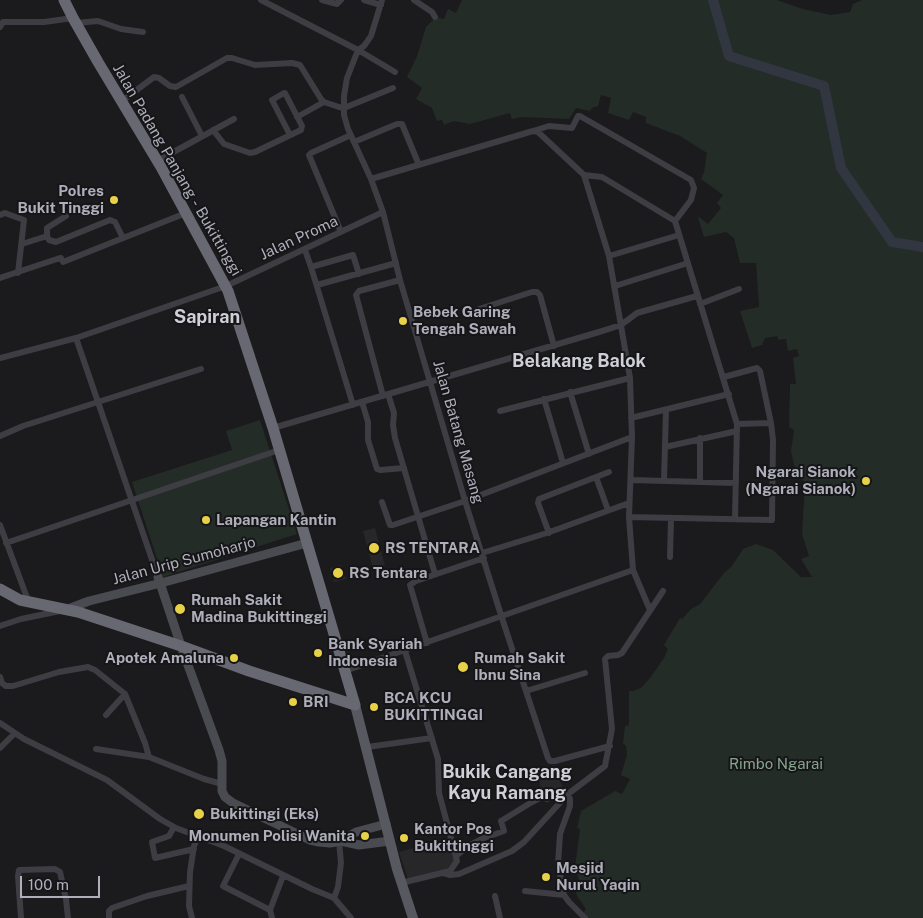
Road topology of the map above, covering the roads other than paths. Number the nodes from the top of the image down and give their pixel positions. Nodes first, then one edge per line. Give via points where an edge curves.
1 (322, 0) edge
2 (341, 0) edge
3 (357, 0) edge
4 (363, 0) edge
5 (414, 0) edge
6 (266, 1) edge
7 (67, 2) edge
8 (382, 3) edge
9 (435, 16) dead end
10 (74, 21) junction
11 (0, 27) edge
12 (143, 32) dead end
13 (358, 50) junction
14 (395, 72) dead end
15 (392, 88) dead end
16 (182, 97) dead end
17 (122, 101) junction
18 (324, 102) junction
19 (344, 108) junction
20 (297, 117) junction
21 (234, 119) dead end
22 (213, 130) junction
23 (533, 131) junction
24 (290, 135) junction
25 (351, 135) junction
26 (202, 136) junction
27 (354, 142) junction
28 (157, 161) junction
29 (419, 165) junction
30 (584, 175) junction
31 (371, 179) junction
32 (384, 212) junction
33 (186, 213) junction
34 (0, 214) edge
35 (66, 216) dead end
36 (675, 221) junction
37 (341, 232) junction
38 (679, 234) junction
39 (46, 236) junction
40 (123, 238) junction
41 (22, 244) junction
42 (304, 250) junction
43 (609, 256) junction
44 (396, 263) junction
45 (688, 263) junction
46 (311, 267) junction
47 (18, 273) junction
48 (359, 274) junction
49 (0, 278) edge
50 (400, 280) junction
51 (317, 285) junction
52 (226, 286) junction
53 (615, 286) junction
54 (739, 289) dead end
55 (697, 296) junction
56 (700, 304) junction
57 (478, 309) dead end
58 (621, 325) junction
59 (76, 338) junction
60 (554, 346) junction
61 (0, 358) edge
62 (201, 369) dead end
63 (724, 377) junction
64 (630, 378) junction
65 (430, 380) junction
66 (570, 392) junction
67 (729, 394) junction
68 (385, 395) junction
69 (544, 399) junction
70 (98, 402) junction
71 (362, 402) junction
72 (353, 405) junction
73 (666, 410) junction
74 (500, 411) dead end
75 (631, 418) junction
76 (772, 423) junction
77 (273, 428) junction
78 (737, 428) junction
79 (0, 436) edge
80 (632, 437) junction
81 (700, 438) junction
82 (665, 447) junction
83 (279, 450) junction
84 (589, 454) junction
85 (563, 463) junction
86 (404, 468) junction
87 (610, 472) dead end
88 (596, 477) junction
89 (631, 480) junction
90 (664, 481) junction
91 (700, 482) junction
92 (736, 483) junction
93 (131, 499) junction
94 (465, 501) junction
95 (382, 502) dead end
96 (630, 503) junction
97 (608, 510) junction
98 (419, 516) junction
99 (629, 517) junction
100 (670, 519) junction
101 (735, 519) junction
102 (0, 525) edge
103 (549, 533) junction
104 (6, 542) junction
105 (307, 543) junction
106 (483, 555) junction
107 (670, 557) dead end
108 (633, 570) junction
109 (435, 574) junction
110 (160, 580) junction
111 (0, 589) edge
112 (663, 591) dead end
113 (29, 603) junction
114 (68, 609) junction
115 (650, 610) junction
116 (501, 615) junction
117 (0, 626) edge
118 (427, 643) junction
119 (182, 646) junction
120 (405, 651) junction
121 (345, 671) junction
122 (585, 673) dead end
123 (0, 677) edge
124 (526, 691) junction
125 (125, 694) junction
126 (355, 705) junction
127 (106, 715) dead end
128 (0, 723) edge
129 (15, 733) junction
130 (432, 738) junction
131 (610, 746) junction
132 (0, 748) edge
133 (367, 748) junction
134 (96, 749) dead end
135 (149, 757) junction
136 (222, 784) junction
137 (568, 794) junction
138 (548, 799) dead end
139 (386, 824) junction
140 (174, 827) junction
141 (198, 837) junction
142 (340, 841) junction
143 (390, 841) junction
144 (194, 849) junction
145 (239, 854) junction
146 (456, 856) junction
147 (443, 873) junction
148 (283, 876) junction
149 (401, 883) junction
150 (189, 886) junction
151 (525, 890) dead end
152 (564, 895) junction
153 (495, 896) dead end
154 (334, 898) junction
155 (270, 910) junction
156 (21, 918) edge
157 (68, 918) edge
158 (110, 918) edge
159 (192, 918) edge
160 (272, 918) edge
161 (350, 918) edge
162 (413, 918) edge
163 (500, 918) edge
164 (585, 918) edge

1 - 2 street via 336,4
3 - 4 street
4 - 8 street
5 - 9 street
6 - 13 street
7 - 10 highway, Jalan Padang Panjang - Bukittinggi
8 - 13 street, Jalan Batang Masang via 371,36
10 - 11 street via 4,22
10 - 12 street via 98,21
10 - 17 highway, Jalan Padang Panjang - Bukittinggi
13 - 14 street
13 - 19 street, Jalan Batang Masang via 347,78
15 - 19 street
16 - 26 street
17 - 18 street via 154,78 176,87 232,58 255,65 300,65
17 - 28 highway, Jalan Padang Panjang - Bukittinggi
18 - 19 street
18 - 20 street
19 - 25 street, Jalan Batang Masang
20 - 24 street via 302,128
20 - 24 street via 285,93 272,99
21 - 22 street
22 - 24 street via 224,144 250,153
22 - 26 street
23 - 29 street
23 - 30 street via 538,132
23 - 36 street via 549,126 572,128 580,116 691,180 694,188 691,200
25 - 27 street, Jalan Batang Masang
25 - 37 street via 309,155
26 - 28 street
27 - 29 street via 402,124
27 - 31 street, Jalan Batang Masang
28 - 33 highway, Jalan Padang Panjang - Bukittinggi
29 - 31 street
30 - 36 street via 602,177
30 - 43 street
31 - 32 street, Jalan Batang Masang
32 - 37 street, Jalan Proma
32 - 44 street, Jalan Batang Masang
33 - 40 street
33 - 52 highway, Jalan Padang Panjang - Bukittinggi
34 - 41 street via 24,220
35 - 39 street via 49,225
36 - 38 street
37 - 42 street, Jalan Proma
38 - 43 street
38 - 45 street
39 - 40 street via 56,242 110,220 115,222
39 - 41 street
40 - 47 street via 63,262 61,258
41 - 47 street
42 - 46 street
42 - 52 street, Jalan Proma
43 - 53 street
44 - 48 street
44 - 50 street, Jalan Batang Masang
45 - 53 street
45 - 55 street
46 - 48 street via 353,255
46 - 51 street
47 - 49 street
48 - 51 street
50 - 65 street, Jalan Batang Masang
50 - 68 street via 359,291 356,295
51 - 72 street
52 - 59 street, Jalan Proma
52 - 77 highway, Jalan Padang Panjang - Bukittinggi
53 - 58 street
54 - 56 street
55 - 56 street
55 - 58 street via 637,313
56 - 63 street
57 - 60 street via 537,292
58 - 60 street
58 - 64 street
59 - 61 street, Jalan Proma
59 - 70 street
60 - 65 street
62 - 70 street
63 - 67 street
63 - 76 street via 759,369
64 - 66 street
64 - 75 street
65 - 68 street
65 - 94 street, Jalan Batang Masang
66 - 69 street
66 - 84 street
67 - 73 street
67 - 78 street
68 - 71 street
68 - 86 street via 394,413 395,438
69 - 74 street
69 - 85 street
70 - 79 street
70 - 93 street
71 - 72 street
71 - 86 street via 369,426 369,445 378,470
72 - 77 street
73 - 75 street
73 - 82 street
75 - 80 street
76 - 78 street
76 - 101 street via 772,520
77 - 83 highway, Jalan Padang Panjang - Bukittinggi
78 - 81 street
78 - 92 street
80 - 84 street
80 - 89 street
81 - 82 street
81 - 91 street
82 - 90 street
83 - 93 street
83 - 105 highway, Jalan Padang Panjang - Bukittinggi
84 - 85 street
85 - 94 street
86 - 98 street
87 - 88 street
88 - 97 street
88 - 103 street via 539,500
89 - 90 street
89 - 96 street
90 - 91 street
91 - 92 street
92 - 101 street
93 - 104 street
93 - 110 street
94 - 98 street
94 - 106 street, Jalan Batang Masang
95 - 98 street via 390,525
96 - 97 street
96 - 99 street
97 - 103 street
98 - 109 street
99 - 100 street
99 - 108 street
100 - 101 street
100 - 107 street
102 - 104 street
103 - 106 street
104 - 113 street
105 - 110 street, Jalan Urip Sumoharjo
105 - 121 highway, Jalan Padang Panjang - Bukittinggi
106 - 109 street
106 - 116 street, Jalan Batang Masang
108 - 115 street
108 - 116 street
109 - 118 street via 410,585
110 - 114 street, Jalan Urip Sumoharjo
110 - 119 street
111 - 113 highway
112 - 115 street
113 - 114 highway
114 - 117 street
114 - 119 highway
115 - 131 street via 622,653 604,659 612,716
116 - 118 street
116 - 124 street, Jalan Batang Masang
118 - 120 street
119 - 126 highway
119 - 136 street via 219,750
120 - 121 street
120 - 130 street
121 - 126 highway, Jalan Padang Panjang - Bukittinggi
122 - 124 street
123 - 125 street via 6,686 13,686 85,666
124 - 131 street, Jalan Batang Masang via 550,761
125 - 127 street
125 - 135 street
126 - 133 main road
128 - 129 street
129 - 132 street
129 - 140 street via 107,780
130 - 133 street
130 - 146 street via 442,807
131 - 137 street via 603,769
133 - 139 main road
134 - 135 street
135 - 136 street
136 - 142 street via 222,791 232,803 310,840
137 - 147 street via 512,851 460,874
137 - 152 street via 570,806 560,834 558,853
138 - 146 street via 532,802 501,821 504,831 468,846
139 - 142 street via 360,830
139 - 143 main road
140 - 141 street
140 - 144 street via 169,836 152,842 155,858
141 - 144 street
141 - 145 street
142 - 143 street via 359,845
142 - 154 street via 341,863
143 - 149 main road
144 - 150 street
145 - 148 street
145 - 155 street via 224,886
146 - 147 street via 454,867
147 - 149 street
148 - 154 street
148 - 155 street
149 - 162 main road
150 - 158 street via 112,908
150 - 159 street
151 - 152 street
152 - 164 street
153 - 163 street
154 - 161 street
155 - 160 street
156 - 157 street via 19,870 55,869 60,872

